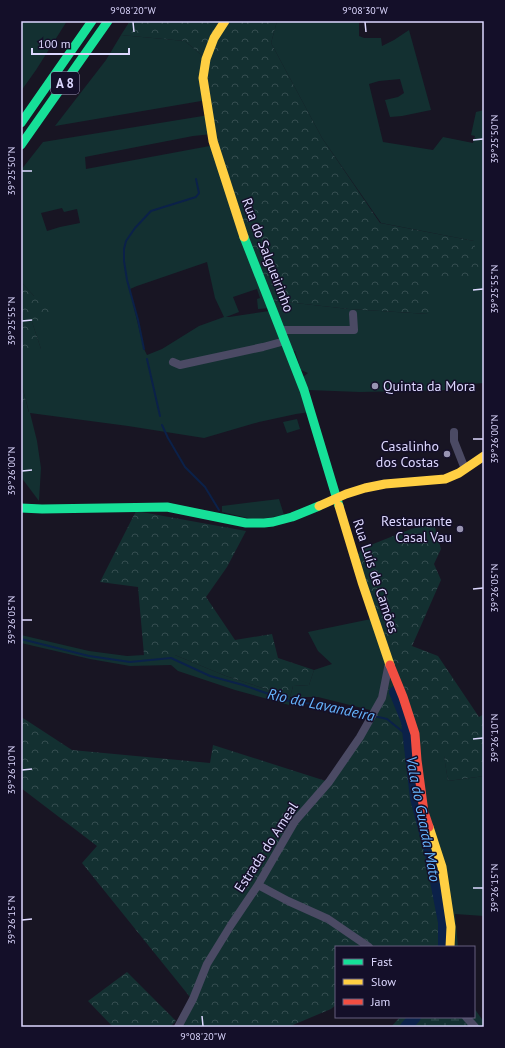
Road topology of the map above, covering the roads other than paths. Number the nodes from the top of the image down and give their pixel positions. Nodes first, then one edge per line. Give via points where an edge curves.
1 (92, 21) edge
2 (108, 21) edge
3 (225, 21) edge
4 (21, 123) edge
5 (21, 145) edge
6 (353, 314) dead end
7 (281, 330) junction
8 (285, 341) junction
9 (173, 362) dead end
10 (454, 432) dead end
11 (484, 456) edge
12 (465, 469) junction
13 (336, 498) junction
14 (21, 508) edge
15 (389, 663) junction
16 (258, 885) junction
17 (368, 946) edge
18 (450, 946) edge
19 (467, 1018) edge
20 (178, 1027) edge
21 (475, 1027) edge

1 - 4 main road, A 8
2 - 5 main road, A 8
3 - 7 main road, Rua do Salgueirinho via 214,38 206,59 204,78 213,141 242,232
6 - 7 street via 354,330
7 - 8 main road, Rua do Salgueirinho
8 - 9 street via 180,365
8 - 13 main road, Rua do Salgueirinho via 304,390
10 - 12 street via 454,441
11 - 12 main road
12 - 13 main road via 445,479 374,485
13 - 14 main road via 292,517 256,524 167,507
13 - 15 main road, Rua Luís de Camões
15 - 16 street, Estrada do Ameal via 382,698 360,737 329,782 295,821
15 - 18 main road, Rua Luís de Camões via 415,734 424,812 442,867 447,897 451,927
16 - 17 street via 328,919
16 - 20 street, Estrada do Ameal via 207,964
19 - 21 street

